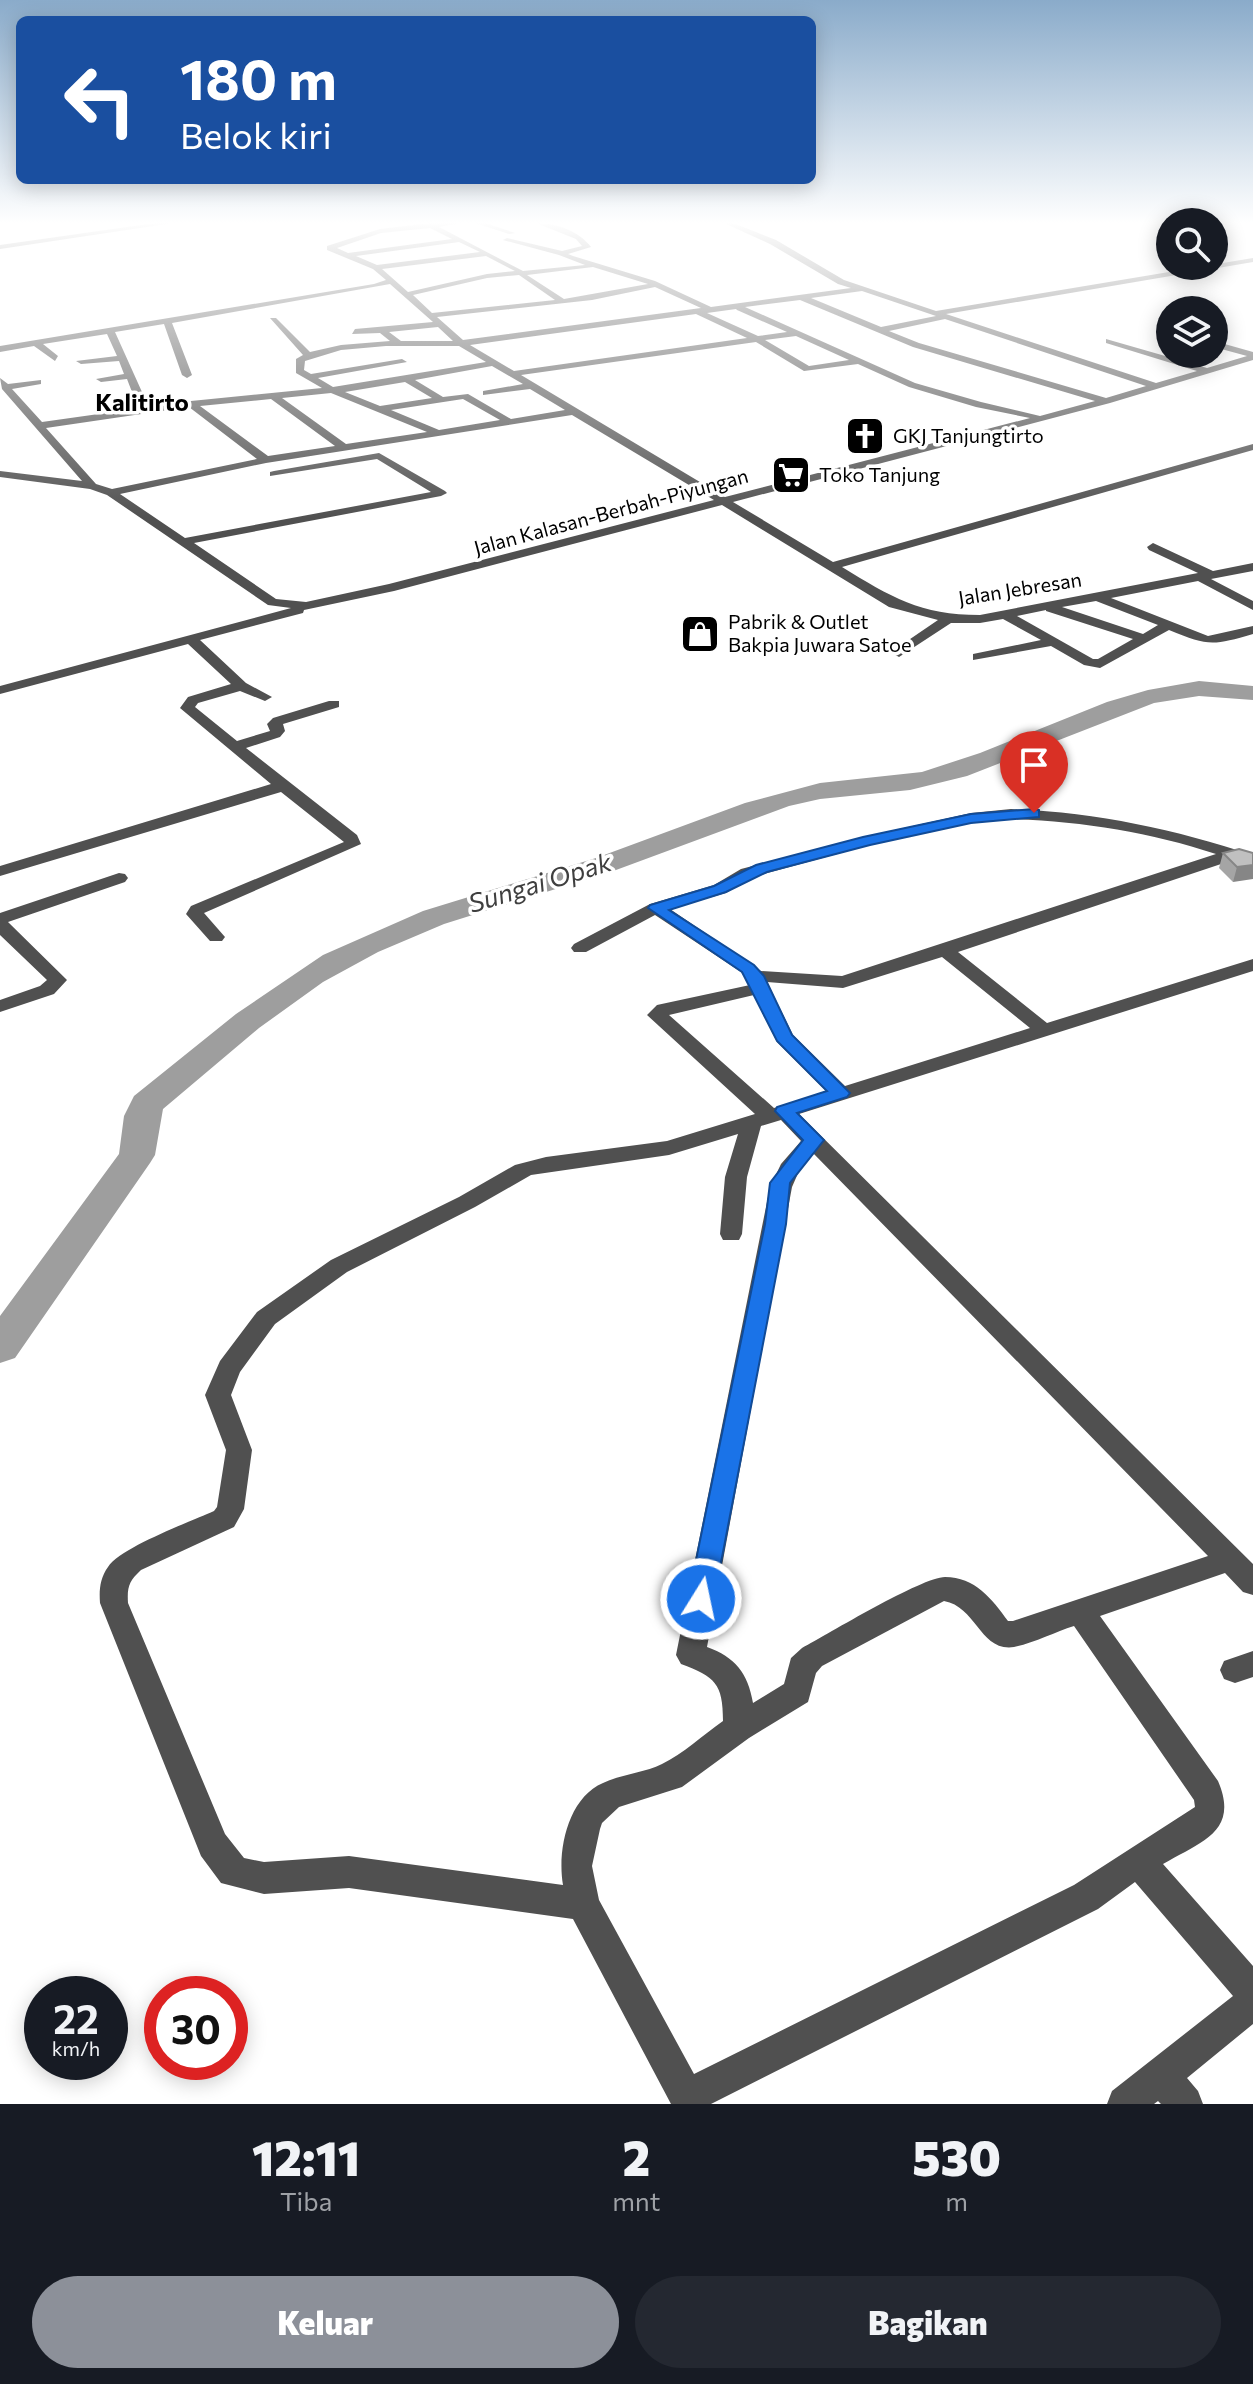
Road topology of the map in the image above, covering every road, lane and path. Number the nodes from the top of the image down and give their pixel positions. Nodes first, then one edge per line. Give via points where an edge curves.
1 (160, 321) edge
2 (167, 321) edge
3 (274, 321) edge
4 (434, 321) edge
5 (621, 321) edge
6 (718, 321) edge
7 (771, 321) edge
8 (859, 321) edge
9 (915, 321) edge
10 (958, 321) edge
11 (438, 324) junction
12 (110, 330) junction
13 (382, 330) junction
14 (880, 330) junction
15 (355, 332) dead end
16 (799, 333) junction
17 (757, 339) junction
18 (1109, 341) dead end
19 (36, 343) junction
20 (398, 343) junction
21 (461, 343) junction
22 (1031, 345) junction
23 (1228, 348) edge
24 (0, 349) edge
25 (1016, 349) dead end
26 (990, 354) dead end
27 (308, 355) junction
28 (1253, 356) edge
29 (55, 358) dead end
30 (967, 359) junction
31 (81, 361) dead end
32 (402, 362) dead end
33 (855, 362) junction
34 (493, 363) junction
35 (126, 367) junction
36 (92, 369) dead end
37 (1207, 371) junction
38 (906, 373) dead end
39 (511, 374) junction
40 (187, 375) dead end
41 (309, 377) junction
42 (888, 377) junction
43 (101, 379) dead end
44 (408, 380) junction
45 (38, 382) dead end
46 (2, 384) edge
47 (531, 386) junction
48 (1158, 387) junction
49 (330, 389) junction
50 (137, 392) dead end
51 (486, 393) dead end
52 (272, 395) junction
53 (441, 400) junction
54 (1107, 401) junction
55 (423, 402) junction
56 (191, 404) junction
57 (380, 409) junction
58 (434, 411) dead end
59 (572, 412) junction
60 (1043, 418) junction
61 (445, 420) dead end
62 (508, 421) junction
63 (38, 426) junction
64 (456, 429) junction
65 (436, 432) junction
66 (343, 447) junction
67 (1253, 447) edge
68 (266, 460) junction
69 (0, 474) edge
70 (274, 474) dead end
71 (88, 482) junction
72 (111, 493) junction
73 (725, 501) junction
74 (182, 542) junction
75 (1153, 547) dead end
76 (833, 566) junction
77 (1251, 569) edge
78 (1205, 576) junction
79 (1098, 597) junction
80 (306, 606) junction
81 (1253, 606) edge
82 (1047, 607) junction
83 (1006, 615) junction
84 (948, 619) junction
85 (1166, 626) junction
86 (1253, 630) edge
87 (1143, 638) junction
88 (192, 640) junction
89 (1053, 642) junction
90 (899, 653) dead end
91 (978, 657) dead end
92 (241, 686) junction
93 (0, 690) edge
94 (265, 697) dead end
95 (334, 704) dead end
96 (235, 747) junction
97 (283, 786) junction
98 (1233, 854) junction
99 (1253, 861) edge
100 (0, 871) edge
101 (119, 878) dead end
102 (666, 915) junction
103 (0, 922) edge
104 (216, 937) dead end
105 (580, 948) dead end
106 (945, 950) junction
107 (1253, 965) edge
108 (758, 982) junction
109 (0, 1006) edge
110 (1044, 1030) junction
111 (840, 1093) junction
112 (768, 1116) junction
113 (814, 1140) junction
114 (731, 1234) dead end
115 (1242, 1572) edge
116 (1080, 1611) junction
117 (738, 1728) junction
118 (1138, 1860) junction
119 (583, 1904) junction
120 (1253, 1992) edge
121 (1253, 2002) edge
122 (1174, 2090) edge
123 (689, 2100) edge
124 (1125, 2104) edge

1 - 12 street
2 - 40 street
3 - 27 street
4 - 11 street, Jalan Jebresan
5 - 21 street
6 - 17 street
7 - 16 street
8 - 14 street
9 - 14 street
10 - 22 street
11 - 13 street
11 - 21 street, Jalan Jebresan
12 - 19 street
12 - 35 street
13 - 15 street
13 - 20 street
14 - 30 street
16 - 17 street
16 - 33 street
17 - 33 street via 807,369
17 - 39 street
18 - 37 street
19 - 24 street
19 - 29 street
20 - 21 street
20 - 27 street via 321,347
21 - 34 street, Jalan Jebresan
22 - 25 street
22 - 48 street
23 - 28 street
26 - 30 street
27 - 41 street via 298,367
28 - 37 street, Jalan Kalasan-Berbah-Piyungan
30 - 54 street
31 - 35 street
32 - 41 street
33 - 42 street
34 - 39 street, Jalan Jebresan
34 - 44 street
35 - 36 street
35 - 43 street
35 - 50 street
37 - 48 street, Jalan Kalasan-Berbah-Piyungan
38 - 42 street
39 - 47 street, Jalan Jebresan
41 - 49 street
42 - 60 street
44 - 49 street
44 - 53 street
45 - 46 street
46 - 63 street
47 - 51 street
47 - 59 street, Jalan Jebresan
48 - 54 street, Jalan Kalasan-Berbah-Piyungan
49 - 52 street
49 - 57 street
52 - 56 street
52 - 66 street
53 - 55 street
53 - 62 street via 465,396
54 - 60 street, Jalan Kalasan-Berbah-Piyungan
55 - 57 street
55 - 58 street
56 - 63 street
56 - 68 street
57 - 65 street
59 - 62 street
59 - 73 street, Jalan Jebresan
60 - 73 street, Jalan Kalasan-Berbah-Piyungan
61 - 64 street
62 - 64 street
63 - 71 street
64 - 65 street
65 - 66 street
66 - 68 street
67 - 76 street
68 - 72 street
69 - 71 street, Jalan Kalasan-Berbah-Piyungan
70 - 74 street via 379,456 441,493
71 - 72 street, Jalan Kalasan-Berbah-Piyungan
72 - 74 street, Jalan Kalasan-Berbah-Piyungan
73 - 76 street, Jalan Jebresan
73 - 80 street, Jalan Kalasan-Berbah-Piyungan
74 - 80 street, Jalan Kalasan-Berbah-Piyungan via 273,602
75 - 78 street
76 - 84 street, Jalan Jebresan via 894,604
77 - 78 street, Jalan Jebresan
78 - 79 street, Jalan Jebresan
78 - 81 street
79 - 82 street, Jalan Jebresan
79 - 85 street
80 - 88 street
82 - 83 street, Jalan Jebresan
82 - 87 street
83 - 84 street, Jalan Jebresan
83 - 89 street
84 - 90 street
85 - 86 street via 1212,641
85 - 87 street
87 - 89 street via 1099,664
88 - 92 street
88 - 93 street
89 - 91 street
92 - 94 street
92 - 96 street via 193,700 187,708
95 - 96 street via 278,721 275,734
96 - 97 street
97 - 100 street
97 - 104 street via 353,844 197,910
98 - 99 street
98 - 102 street via 1182,837 1096,821 1034,813 971,818 762,868
98 - 106 street
101 - 103 street
102 - 105 street
102 - 108 street via 736,959
103 - 109 street via 58,980 47,990
106 - 108 street via 843,982
106 - 110 street
107 - 110 street
108 - 111 street via 784,1038
108 - 112 street via 657,1015
110 - 111 street
111 - 112 street
112 - 113 street
112 - 114 street via 736,1177
112 - 119 street via 669,1148 523,1170 339,1266 302,1292 266,1318 245,1343 218,1395 239,1450 224,1519 131,1562 112,1582 114,1603 203,1823 233,1871 264,1878 349,1872
113 - 115 street
113 - 117 street via 780,1183 691,1655 725,1670 738,1694
115 - 116 street
116 - 117 street via 1013,1634 1000,1633 978,1603 943,1589 812,1657 802,1667 797,1692
116 - 118 street via 1212,1804 1202,1823
117 - 119 street via 671,1776 610,1795 589,1814 576,1866
118 - 120 street
118 - 123 street via 1086,1897
119 - 123 street
121 - 122 street
122 - 124 street

